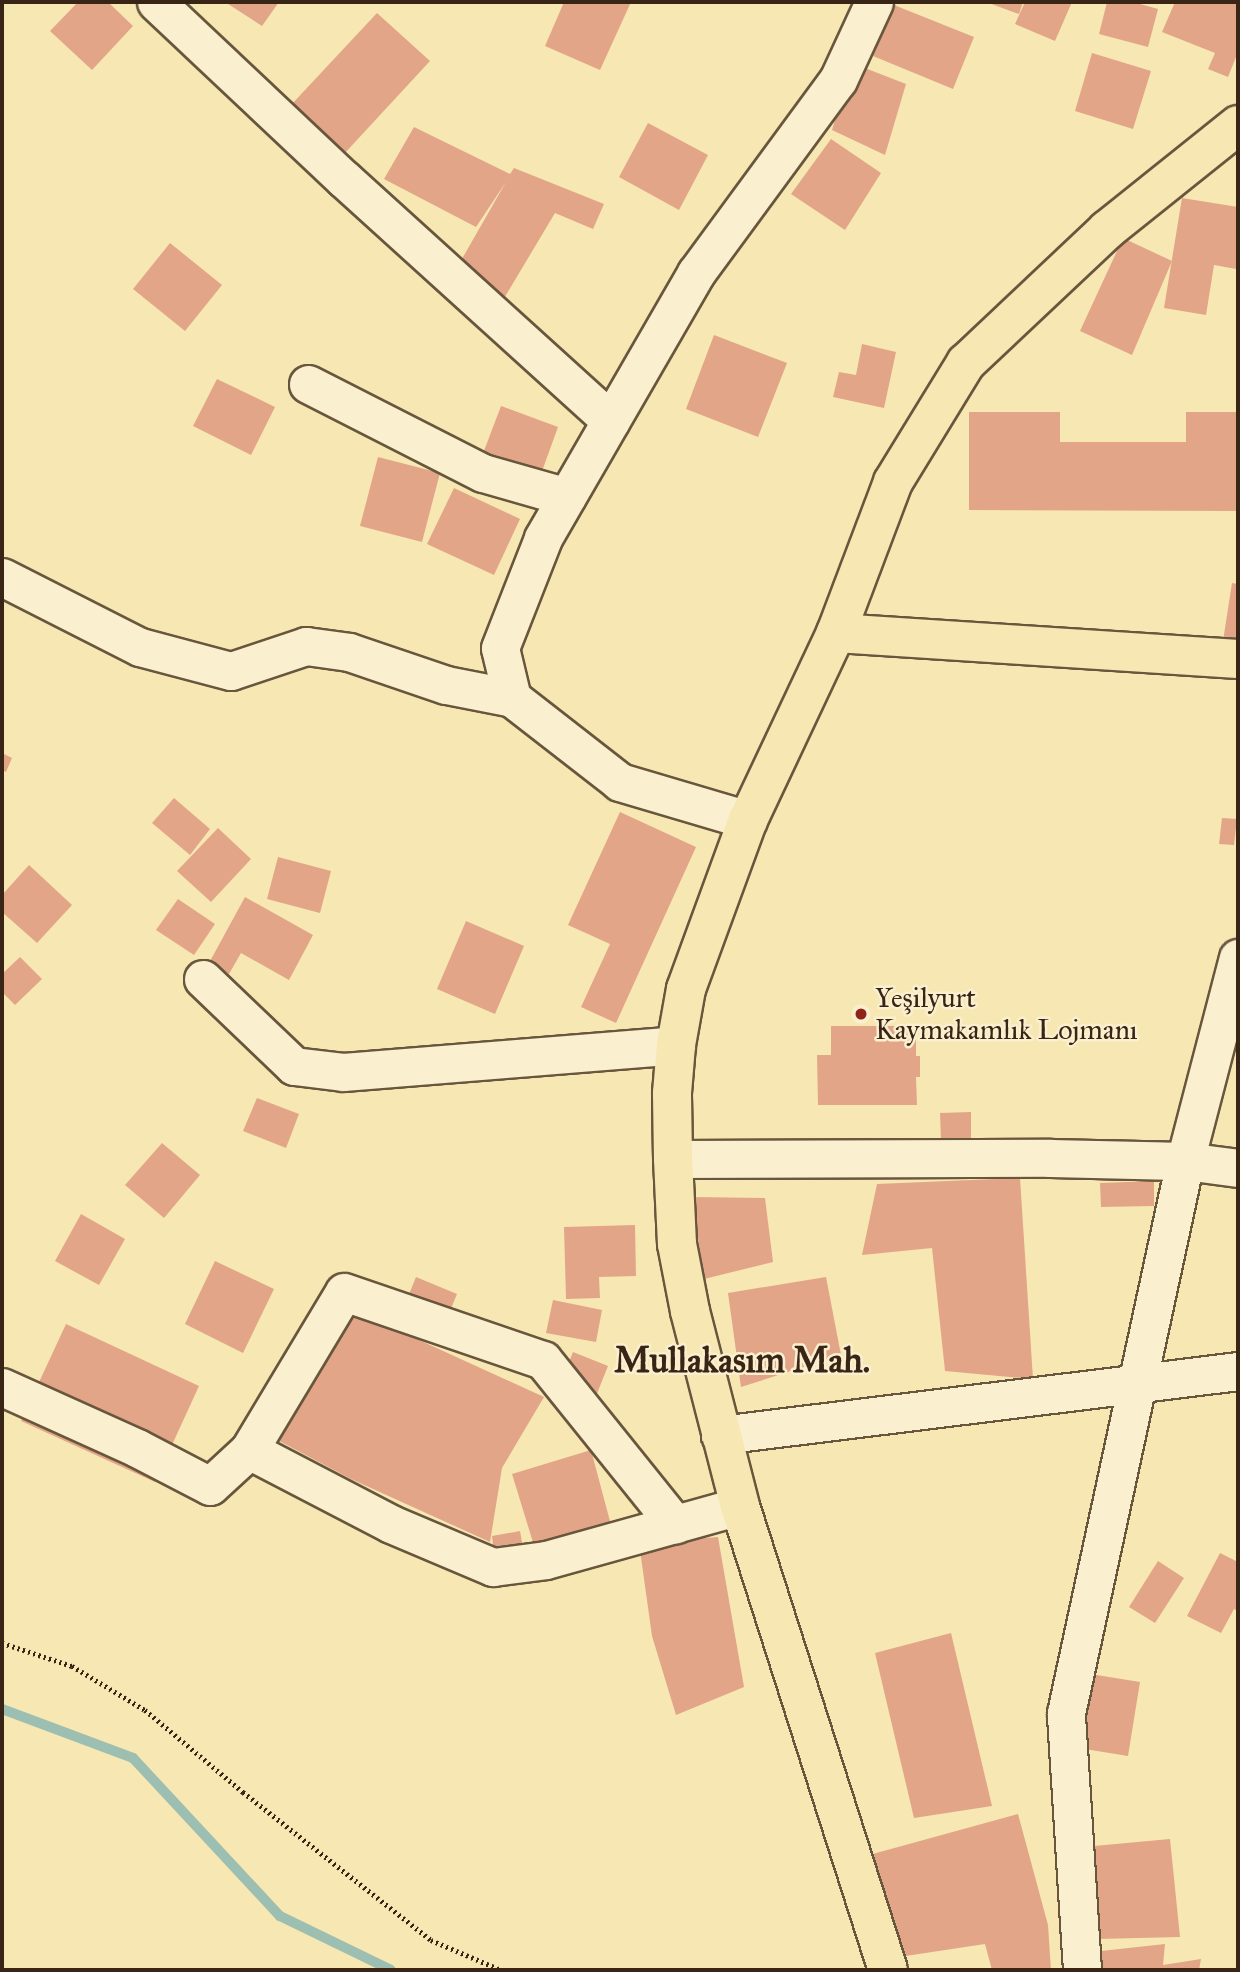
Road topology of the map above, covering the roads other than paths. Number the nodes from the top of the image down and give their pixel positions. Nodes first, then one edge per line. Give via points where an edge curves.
1 (156, 2) edge
2 (874, 2) edge
3 (1238, 125) edge
4 (308, 384) dead end
5 (611, 421) junction
6 (567, 496) junction
7 (2, 577) edge
8 (836, 633) junction
9 (1238, 659) edge
10 (512, 698) junction
11 (748, 820) junction
12 (1238, 958) edge
13 (203, 978) dead end
14 (676, 1045) junction
15 (673, 1159) junction
16 (1185, 1161) junction
17 (1238, 1167) edge
18 (1233, 1363) edge
19 (1139, 1383) junction
20 (2, 1387) edge
21 (720, 1436) junction
22 (249, 1450) junction
23 (740, 1506) junction
24 (674, 1524) junction
25 (888, 1970) edge
26 (1082, 1970) edge

1 - 5 street
2 - 5 street via 838,80 696,273
3 - 8 main road via 1107,230 967,363 893,482
4 - 6 street via 483,473
5 - 6 street
6 - 10 street via 543,538 500,648
7 - 10 street via 140,648 231,671 306,646 349,652 446,685
8 - 9 main road
8 - 11 main road
10 - 11 street via 621,782
11 - 14 main road via 686,989
12 - 16 street
13 - 14 street via 294,1066 343,1072
14 - 15 main road
15 - 16 street
15 - 21 main road via 677,1244
16 - 17 street
16 - 19 street
18 - 19 street
19 - 21 street
19 - 26 street via 1066,1713
20 - 22 street via 210,1486
21 - 23 main road
22 - 24 street via 391,1524 493,1567 546,1560
22 - 24 street via 344,1292 543,1360
23 - 24 street
23 - 25 main road

